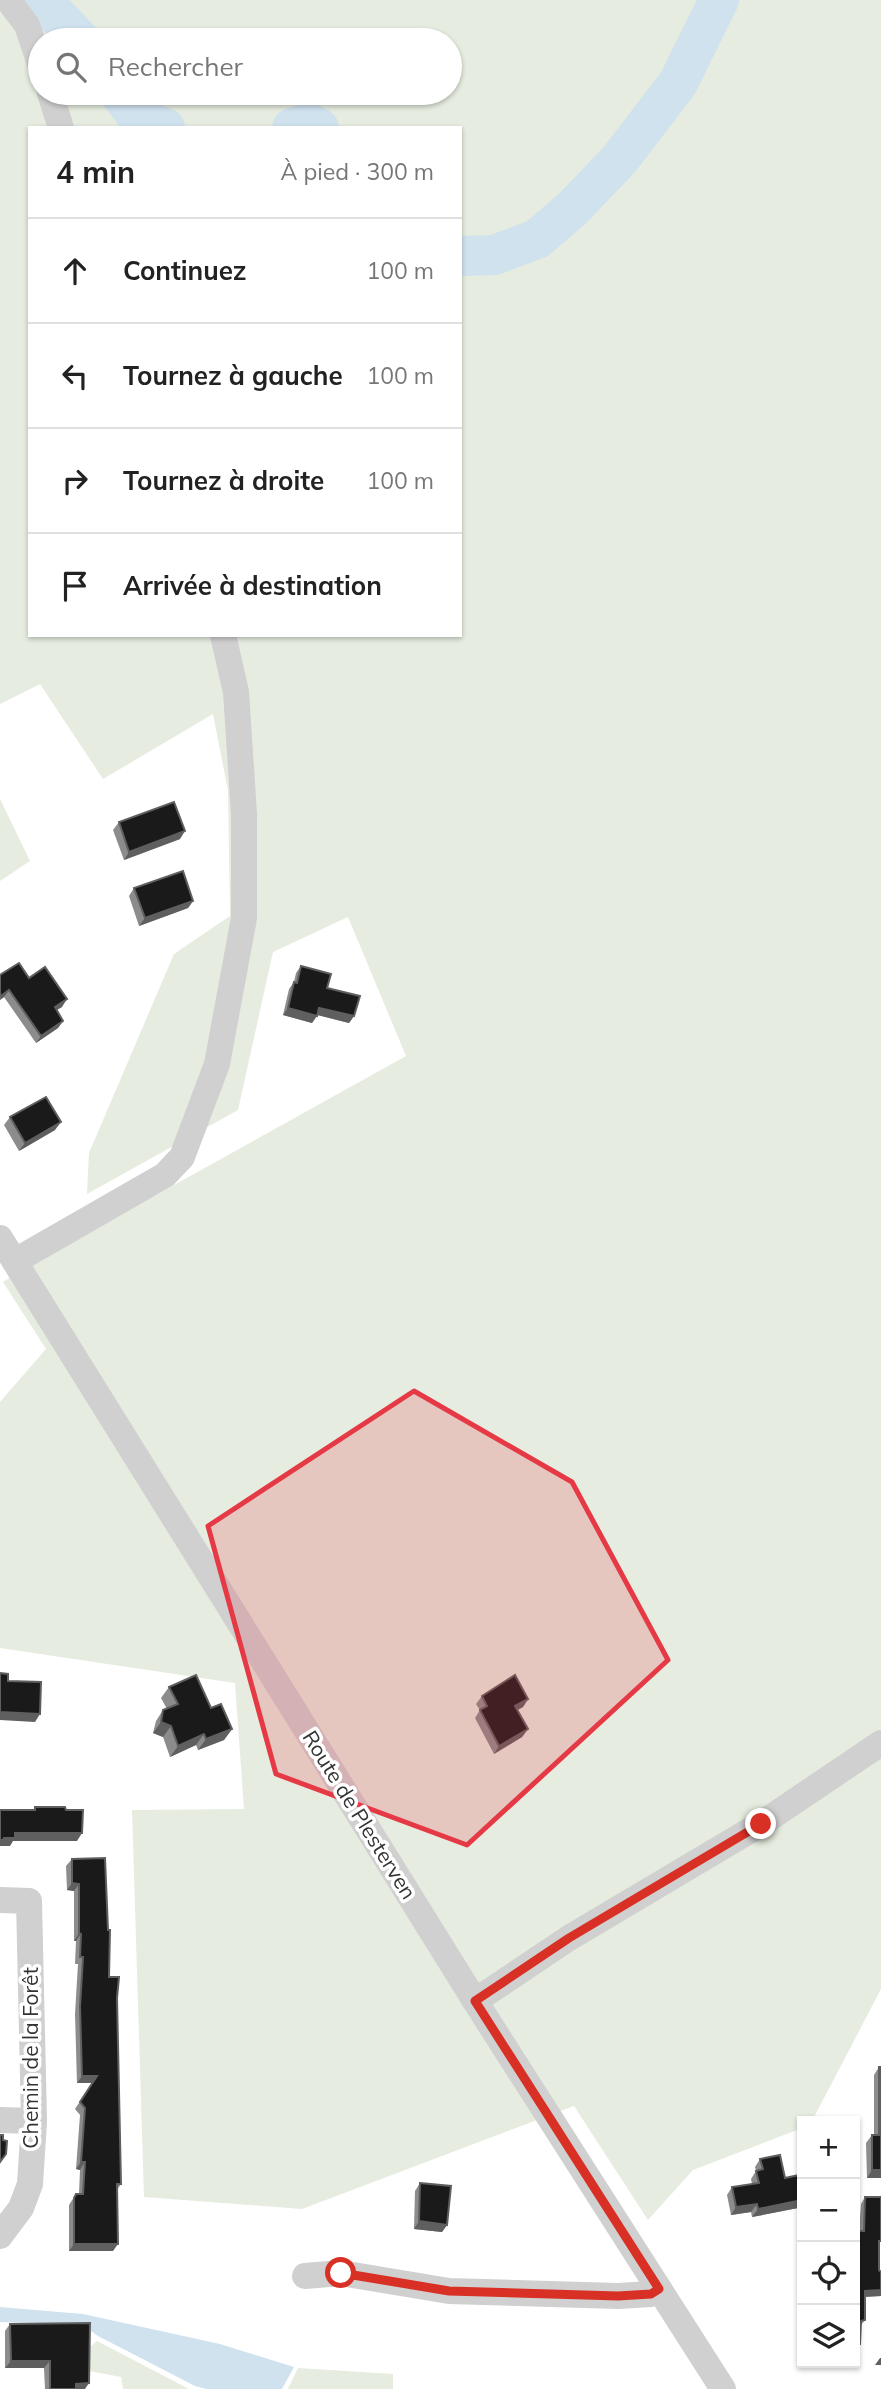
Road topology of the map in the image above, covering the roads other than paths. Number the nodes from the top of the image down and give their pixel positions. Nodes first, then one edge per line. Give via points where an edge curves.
1 (8, 0) edge
2 (28, 28) edge
3 (54, 105) edge
4 (60, 126) edge
5 (223, 637) edge
6 (0, 1238) edge
7 (15, 1261) junction
8 (881, 1743) edge
9 (0, 1900) edge
10 (475, 2001) junction
11 (0, 2120) edge
12 (34, 2120) junction
13 (0, 2236) edge
14 (305, 2276) dead end
15 (659, 2289) junction
16 (723, 2389) edge

1 - 2 street
3 - 4 street
5 - 7 street via 238,719 244,918 217,1064 182,1157 165,1175
6 - 7 street, Route de Plesterven
7 - 10 street, Route de Plesterven
8 - 10 street via 761,1824 569,1938
9 - 12 street, Chemin de la Forêt via 29,1901
10 - 15 street, Route de Plesterven
11 - 12 street
12 - 13 street, Chemin de la Forêt via 30,2184 21,2207
14 - 15 street via 341,2273 449,2291 618,2296 651,2294
15 - 16 street, Route de Plesterven

